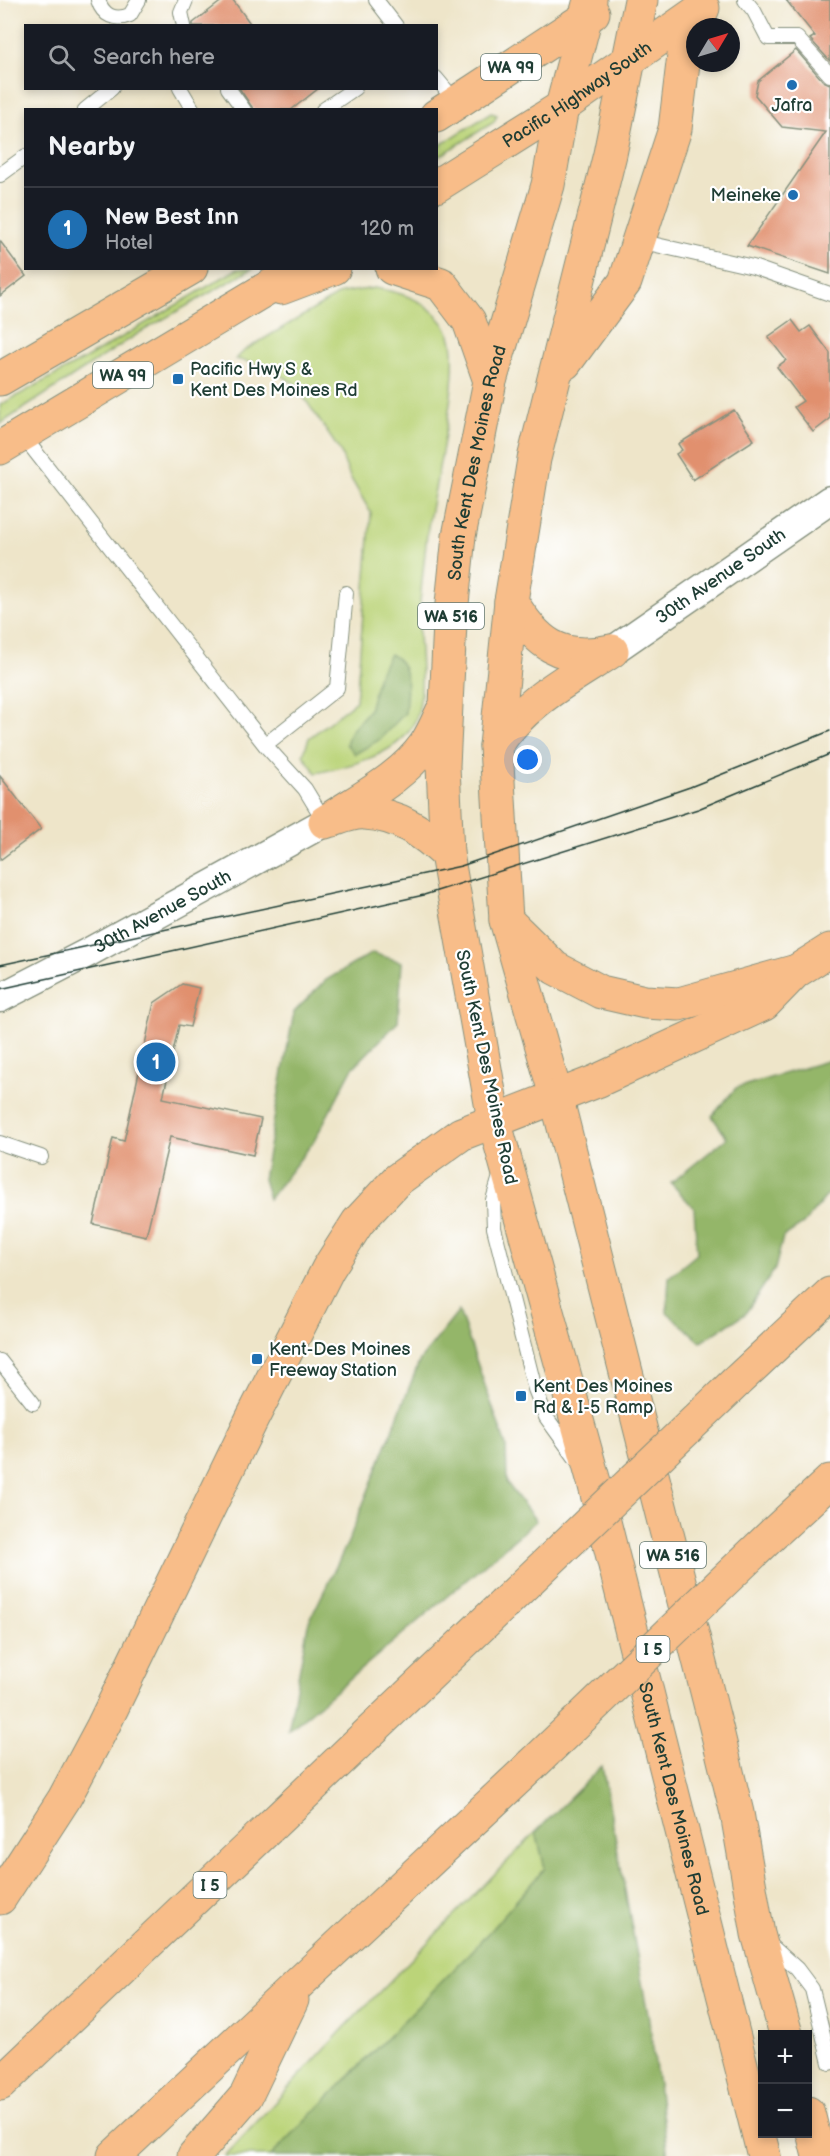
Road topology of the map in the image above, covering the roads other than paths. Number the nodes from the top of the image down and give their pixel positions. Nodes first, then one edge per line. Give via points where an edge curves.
1 (98, 0) edge
2 (139, 0) edge
3 (186, 0) edge
4 (376, 0) edge
5 (613, 0) edge
6 (640, 0) edge
7 (745, 0) edge
8 (708, 4) edge
9 (588, 9) edge
10 (134, 20) edge
11 (184, 24) edge
12 (394, 24) edge
13 (627, 62) junction
14 (830, 75) edge
15 (110, 90) edge
16 (181, 90) edge
17 (229, 90) edge
18 (352, 90) edge
19 (443, 99) edge
20 (562, 107) junction
21 (87, 108) edge
22 (192, 108) edge
23 (243, 108) edge
24 (326, 108) edge
25 (24, 157) edge
26 (0, 175) edge
27 (438, 185) edge
28 (639, 241) junction
29 (188, 270) edge
30 (297, 270) edge
31 (328, 270) edge
32 (398, 270) edge
33 (830, 294) edge
34 (245, 300) junction
35 (557, 374) junction
36 (0, 379) edge
37 (490, 381) junction
38 (12, 442) edge
39 (830, 500) edge
40 (346, 593) dead end
41 (511, 601) junction
42 (612, 651) junction
43 (445, 708) junction
44 (265, 745) junction
45 (496, 746) junction
46 (325, 822) junction
47 (447, 854) junction
48 (506, 920) junction
49 (830, 950) edge
50 (795, 972) junction
51 (0, 998) edge
52 (556, 1096) junction
53 (494, 1120) junction
54 (0, 1143) edge
55 (41, 1157) dead end
56 (830, 1294) edge
57 (0, 1361) edge
58 (33, 1403) dead end
59 (830, 1481) edge
60 (0, 1898) edge
61 (758, 1934) junction
62 (301, 1982) junction
63 (785, 2030) edge
64 (830, 2063) edge
65 (0, 2084) edge
66 (812, 2131) edge
67 (114, 2156) edge
68 (194, 2156) edge
69 (764, 2156) edge
70 (819, 2156) edge

1 - 10 lane via 111,17
2 - 10 lane
3 - 11 lane via 181,12
4 - 12 lane
5 - 9 main road, WA 99
6 - 13 main road
7 - 14 lane via 768,38 796,38
8 - 13 main road, Pacific Highway South
8 - 28 main road via 685,47 675,129
9 - 19 main road, WA 99
9 - 20 main road, South Kent Des Moines Road / WA 516
13 - 20 main road, Pacific Highway South
13 - 35 main road, WA 516 via 610,154
15 - 21 lane
16 - 22 lane
17 - 23 lane
18 - 24 lane
20 - 27 main road, Pacific Highway South
20 - 37 main road, South Kent Des Moines Road / WA 516 via 548,185
25 - 26 lane
28 - 33 lane via 753,267
28 - 35 main road via 625,282
29 - 36 main road
30 - 34 main road, WA 99
31 - 34 main road
32 - 37 main road via 441,285 469,321
34 - 38 main road, WA 99
35 - 41 main road, WA 516 via 534,459
37 - 43 main road, South Kent Des Moines Road / WA 516 via 459,536
38 - 44 lane
39 - 42 street, 30th Avenue South
40 - 44 lane via 338,688
41 - 42 main road via 533,633 559,651 588,656
41 - 45 main road, WA 516
42 - 45 main road via 522,712
43 - 46 main road via 414,759
43 - 47 main road, South Kent Des Moines Road / WA 516
44 - 46 lane via 305,789
45 - 48 main road, WA 516
46 - 47 main road via 364,812 403,822 423,832
46 - 51 street, 30th Avenue South
47 - 53 main road, South Kent Des Moines Road / WA 516
48 - 50 main road via 555,968 602,992 645,1002 679,1004
48 - 52 main road, WA 516
49 - 50 main road
50 - 52 main road via 764,1004
52 - 53 main road
52 - 61 main road, WA 516 via 737,1812
53 - 60 main road via 461,1134 397,1180 358,1222 328,1269 103,1726 64,1799
53 - 69 main road, South Kent Des Moines Road / WA 516 via 594,1482
54 - 55 lane
56 - 65 main road, I 5, bridge
57 - 58 lane
59 - 62 main road, I 5, bridge
61 - 63 main road, WA 516
61 - 64 lane via 797,1969 812,1989
62 - 67 main road, I 5
62 - 68 main road via 246,2096
66 - 70 main road

